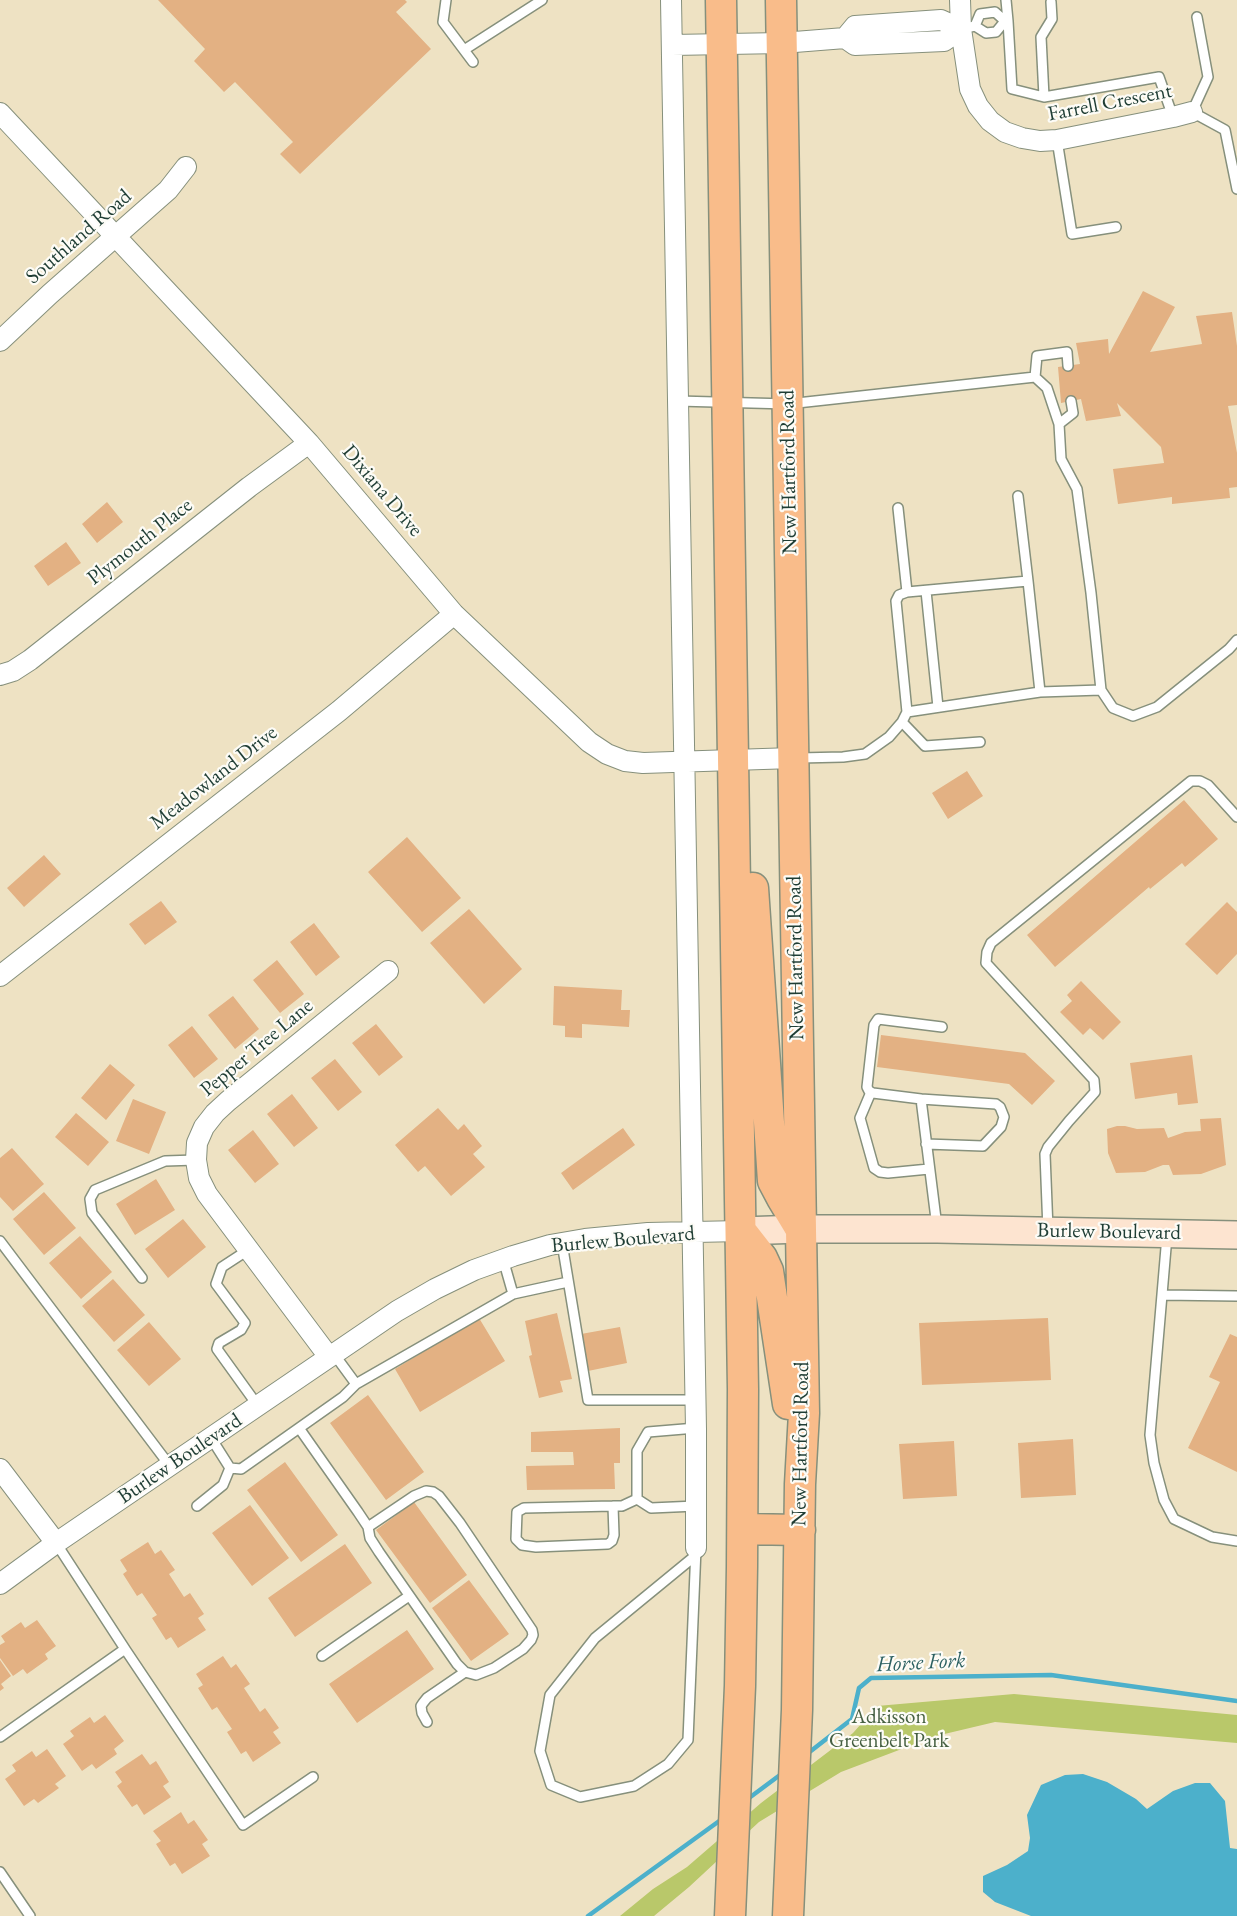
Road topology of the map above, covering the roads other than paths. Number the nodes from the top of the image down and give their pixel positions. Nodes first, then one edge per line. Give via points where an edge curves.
1 (446, 0) edge
2 (542, 0) edge
3 (671, 0) edge
4 (721, 0) edge
5 (781, 0) edge
6 (960, 0) edge
7 (1006, 0) edge
8 (1051, 2) dead end
9 (1197, 17) dead end
10 (1006, 21) junction
11 (968, 27) junction
12 (782, 43) junction
13 (722, 44) junction
14 (672, 45) junction
15 (464, 50) junction
16 (473, 62) dead end
17 (1044, 97) junction
18 (0, 113) edge
19 (1183, 115) junction
20 (1057, 140) junction
21 (186, 167) dead end
22 (1237, 189) edge
23 (1116, 227) dead end
24 (116, 236) junction
25 (0, 341) edge
26 (1068, 366) dead end
27 (1035, 377) junction
28 (678, 401) junction
29 (1071, 401) dead end
30 (728, 402) junction
31 (788, 404) junction
32 (1059, 424) junction
33 (309, 443) junction
34 (1018, 496) dead end
35 (898, 508) dead end
36 (1028, 581) junction
37 (926, 591) junction
38 (906, 592) junction
39 (454, 614) junction
40 (1237, 640) edge
41 (0, 675) edge
42 (1101, 690) junction
43 (1040, 692) junction
44 (938, 707) junction
45 (907, 712) junction
46 (902, 722) junction
47 (980, 742) dead end
48 (793, 758) junction
49 (733, 760) junction
50 (684, 763) junction
51 (1237, 817) edge
52 (388, 971) dead end
53 (0, 976) edge
54 (942, 1027) dead end
55 (871, 1092) junction
56 (921, 1099) junction
57 (926, 1144) junction
58 (196, 1160) junction
59 (929, 1169) junction
60 (801, 1229) junction
61 (938, 1229) junction
62 (741, 1231) junction
63 (1048, 1231) junction
64 (693, 1232) junction
65 (1167, 1234) junction
66 (1237, 1235) edge
67 (0, 1241) edge
68 (562, 1243) junction
69 (248, 1250) junction
70 (503, 1259) junction
71 (142, 1278) dead end
72 (568, 1282) junction
73 (513, 1294) junction
74 (1162, 1295) junction
75 (1237, 1296) edge
76 (332, 1356) junction
77 (356, 1384) junction
78 (696, 1400) junction
79 (258, 1406) junction
80 (299, 1428) junction
81 (696, 1428) junction
82 (211, 1438) junction
83 (170, 1466) junction
84 (230, 1468) junction
85 (0, 1470) edge
86 (800, 1484) junction
87 (637, 1499) junction
88 (197, 1506) dead end
89 (614, 1506) junction
90 (696, 1506) junction
91 (368, 1527) junction
92 (742, 1529) junction
93 (800, 1530) junction
94 (1237, 1540) edge
95 (56, 1544) junction
96 (696, 1552) junction
97 (0, 1584) edge
98 (410, 1596) junction
99 (125, 1649) junction
100 (322, 1656) dead end
101 (465, 1672) junction
102 (427, 1722) dead end
103 (0, 1737) edge
104 (313, 1777) dead end
105 (0, 1872) edge
106 (30, 1916) edge
107 (730, 1916) edge
108 (788, 1916) edge

1 - 15 lane via 442,22
2 - 15 lane
3 - 14 street
4 - 13 main road
5 - 12 main road, New Hartford Road
6 - 11 street, Farrell Crescent
7 - 10 lane
8 - 17 lane via 1052,19 1041,37
9 - 19 lane via 1208,77
10 - 11 lane via 996,32
10 - 11 lane via 995,12 980,14
10 - 17 lane via 1012,89
11 - 12 street via 944,41 855,45 845,38
11 - 20 street, Farrell Crescent via 970,89 978,106 1005,132 1040,141
12 - 13 street
12 - 31 main road, New Hartford Road
13 - 14 street
13 - 30 main road
14 - 28 street
15 - 16 lane
17 - 19 lane via 1159,77
18 - 24 street, Dixiana Drive
19 - 20 street, Farrell Crescent
19 - 22 lane via 1225,130
20 - 23 lane via 1072,234
21 - 24 street, Southland Road via 168,190
24 - 25 street, Southland Road
24 - 33 street, Dixiana Drive
26 - 27 lane via 1067,352 1037,357
27 - 31 lane
27 - 32 lane via 1047,388
28 - 30 lane
28 - 50 street
29 - 32 lane via 1073,413
30 - 31 lane
30 - 49 main road
31 - 48 main road, New Hartford Road
32 - 42 lane via 1061,459 1077,489
33 - 39 street, Dixiana Drive
33 - 41 street, Plymouth Place via 30,660
34 - 36 lane
35 - 38 lane
36 - 37 lane
36 - 43 lane
37 - 38 lane
37 - 44 lane
38 - 45 lane via 896,602
39 - 50 street, Dixiana Drive via 589,742 607,754 625,761
39 - 53 street, Meadowland Drive via 339,711
40 - 42 lane via 1157,707 1133,716 1113,708
42 - 43 lane
43 - 44 lane
44 - 45 lane
45 - 46 lane
46 - 47 lane via 925,746
46 - 48 lane via 890,737 865,754
48 - 49 street, Dixiana Drive
48 - 60 main road, New Hartford Road
49 - 50 street, Dixiana Drive
49 - 60 main road via 747,826 755,902 773,1180
49 - 62 main road
50 - 64 street
51 - 63 lane via 1208,785 1191,781 991,943 986,963 1094,1080 1095,1092 1045,1154
52 - 58 street, Pepper Tree Lane via 215,1113 197,1143
54 - 55 lane via 878,1019 867,1087
55 - 56 lane
55 - 59 lane via 860,1118 874,1168 888,1173
56 - 57 lane
56 - 57 lane via 996,1104 1004,1117 982,1146
57 - 59 lane
58 - 69 street, Pepper Tree Lane via 207,1194
58 - 71 lane via 165,1161 95,1190 90,1199 92,1213
59 - 61 lane
60 - 61 street, Burlew Boulevard
60 - 62 street, Burlew Boulevard
60 - 86 main road, New Hartford Road via 804,1413
61 - 63 street, Burlew Boulevard
62 - 64 street, Burlew Boulevard
62 - 86 main road via 768,1271
62 - 92 main road
63 - 65 street, Burlew Boulevard
64 - 68 street, Burlew Boulevard
64 - 78 street
65 - 66 street, Burlew Boulevard
65 - 74 lane
67 - 83 lane
68 - 70 street, Burlew Boulevard
68 - 72 lane
69 - 76 street, Pepper Tree Lane
69 - 79 lane via 222,1268 216,1284 245,1323 241,1330 219,1343 217,1349
70 - 73 lane
70 - 76 street, Burlew Boulevard via 435,1289
72 - 73 lane
72 - 78 lane via 588,1400
73 - 77 lane
74 - 75 lane
74 - 94 lane via 1150,1435 1164,1500 1174,1519 1212,1537
76 - 77 lane
76 - 79 street, Burlew Boulevard
77 - 80 lane
78 - 81 street
79 - 82 street, Burlew Boulevard
80 - 84 lane via 241,1469
80 - 91 lane
81 - 87 lane via 648,1432 637,1451
81 - 90 street
82 - 83 street, Burlew Boulevard
82 - 84 lane
83 - 95 street, Burlew Boulevard
84 - 88 lane via 223,1485
85 - 95 street
86 - 93 main road, New Hartford Road
87 - 89 lane
87 - 90 lane via 651,1508
89 - 89 lane via 524,1508 517,1512 516,1539 522,1545 536,1547 608,1544 614,1534
90 - 96 street
91 - 98 lane via 370,1538
91 - 101 lane via 414,1496 433,1492 460,1523 532,1630 531,1640 523,1649 494,1668 476,1675
92 - 93 main road
92 - 107 main road
93 - 108 main road, New Hartford Road
95 - 97 street, Burlew Boulevard
95 - 99 lane
96 - 96 lane via 688,1740 669,1764 634,1786 580,1797 551,1785 540,1751 550,1695 595,1638
98 - 100 lane
98 - 101 lane
99 - 103 lane
99 - 104 lane via 243,1826
101 - 102 lane via 423,1703 422,1713
105 - 106 lane

